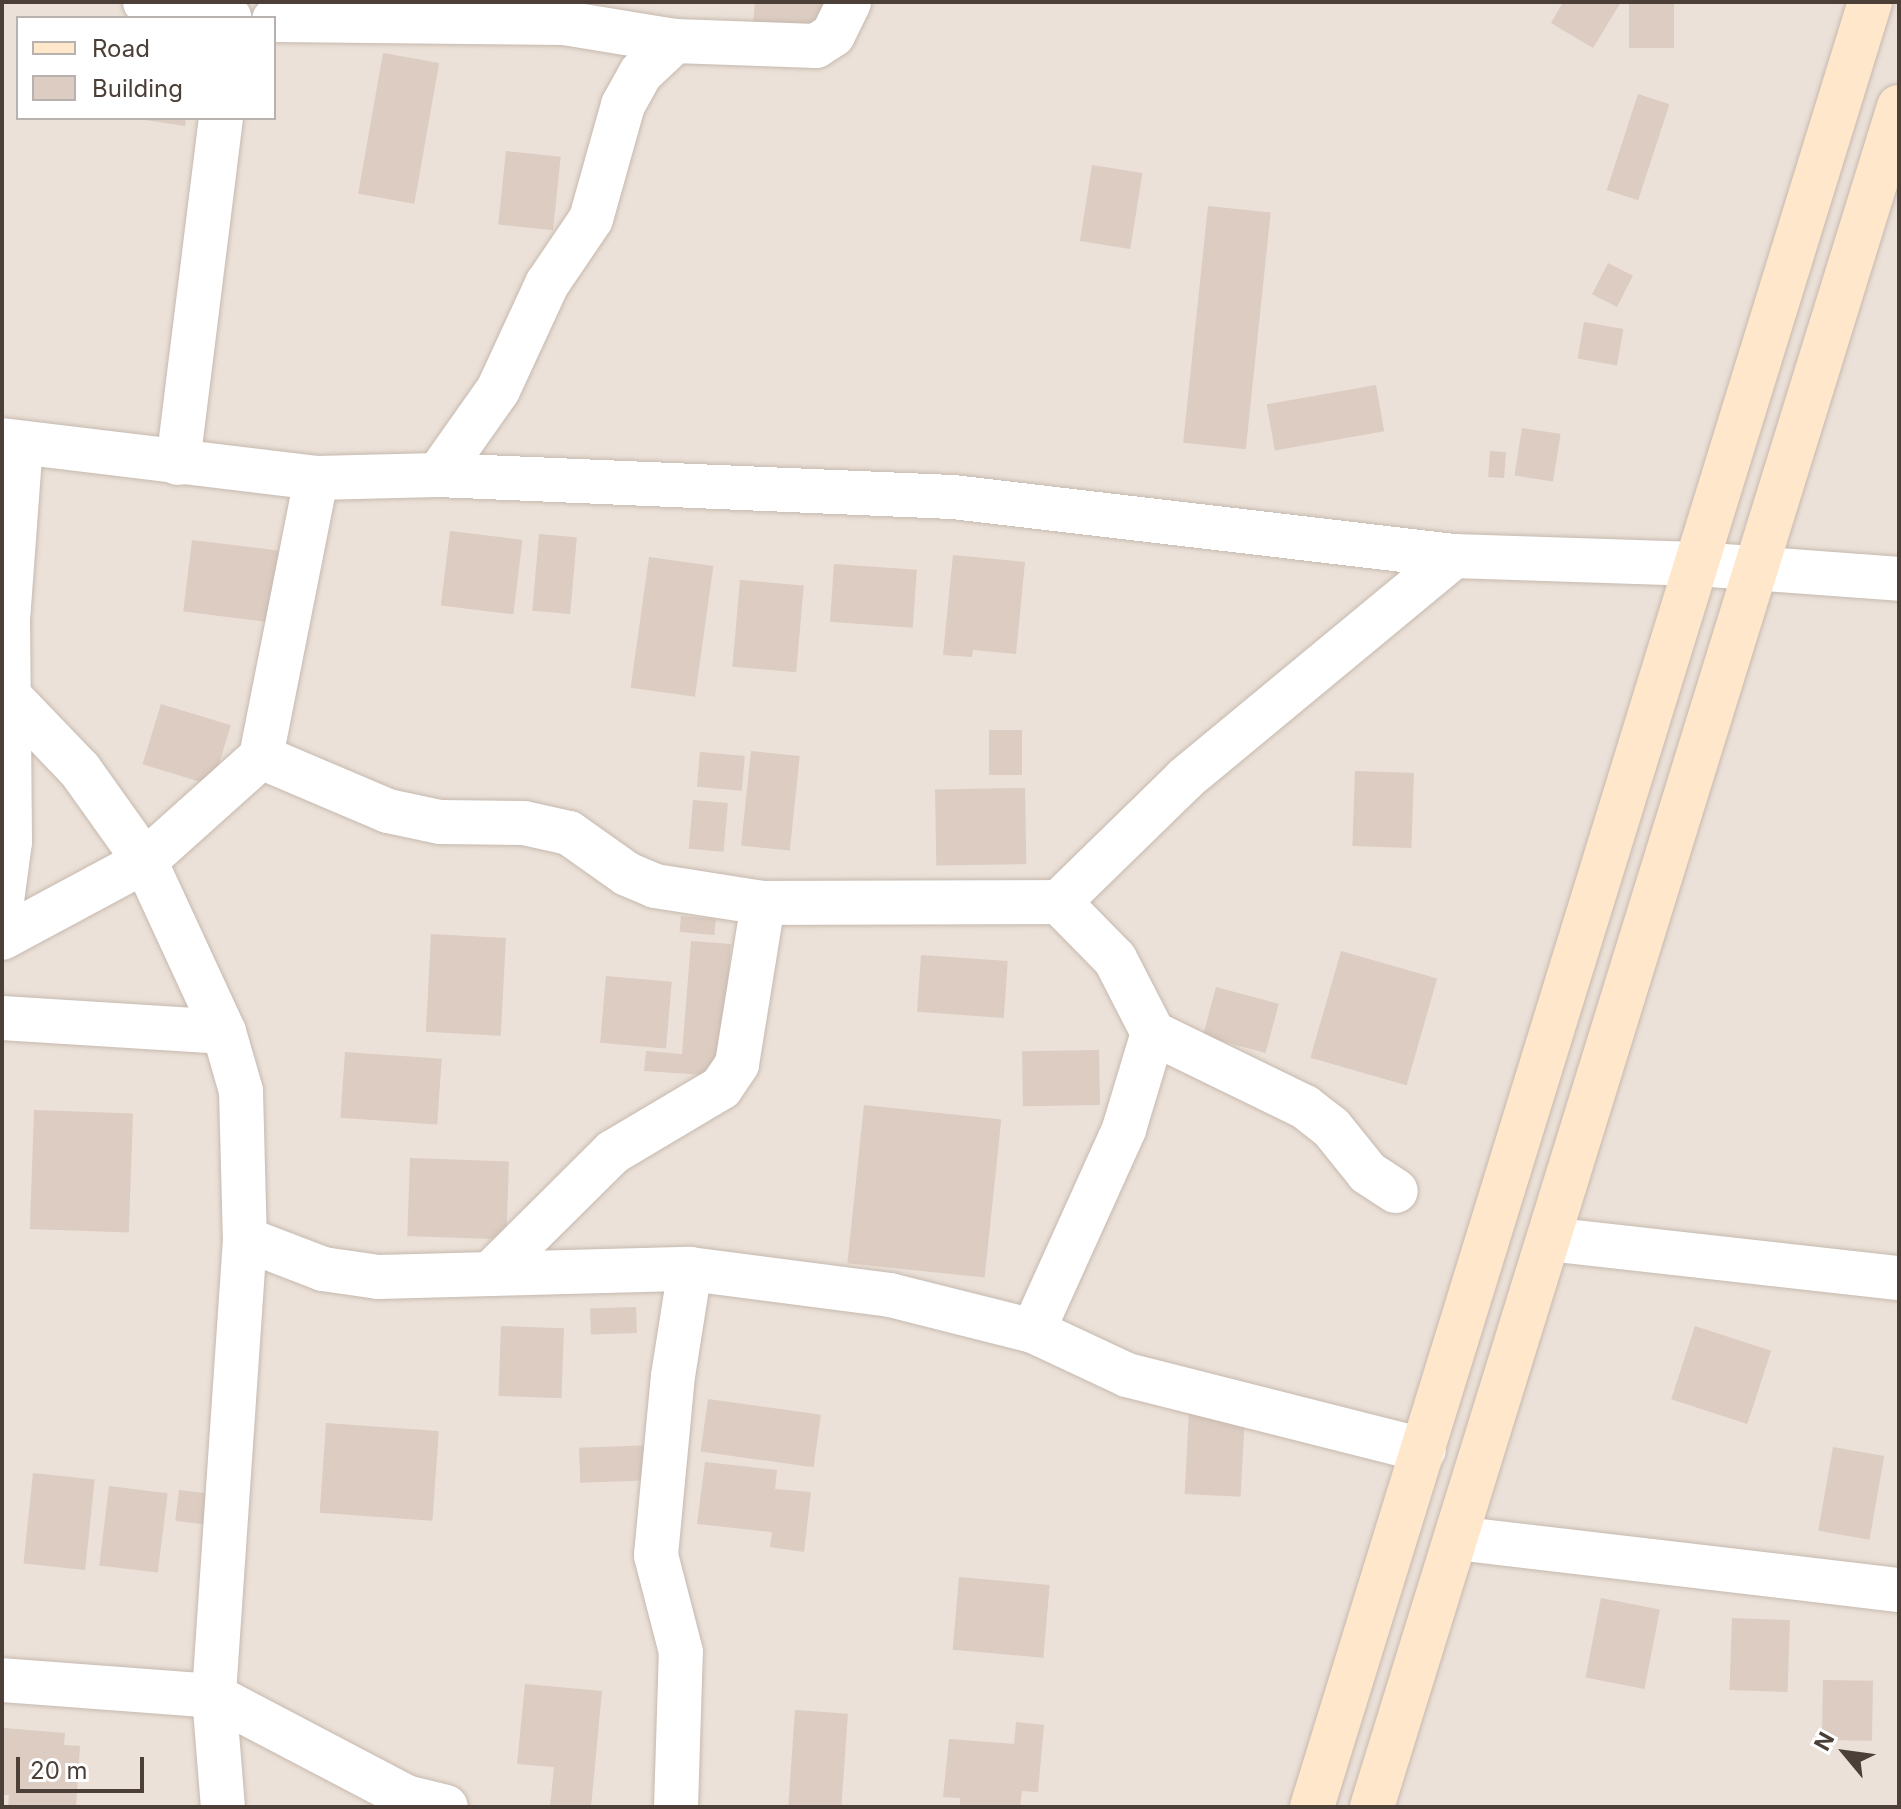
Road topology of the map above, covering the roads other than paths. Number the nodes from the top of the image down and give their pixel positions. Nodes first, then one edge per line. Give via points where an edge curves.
1 (145, 2) edge
2 (849, 2) edge
3 (1870, 2) edge
4 (219, 16) edge
5 (276, 20) edge
6 (675, 41) junction
7 (1899, 107) edge
8 (221, 120) edge
9 (11, 442) edge
10 (178, 463) junction
11 (438, 475) junction
12 (316, 478) junction
13 (1454, 556) junction
14 (1697, 564) junction
15 (1756, 568) junction
16 (1899, 579) edge
17 (8, 695) junction
18 (261, 757) junction
19 (145, 861) junction
20 (2, 901) edge
21 (1059, 902) junction
22 (763, 903) junction
23 (2, 938) edge
24 (2, 1018) edge
25 (224, 1032) junction
26 (1153, 1033) junction
27 (1396, 1191) dead end
28 (245, 1239) junction
29 (1549, 1239) junction
30 (690, 1269) junction
31 (491, 1273) junction
32 (1899, 1278) edge
33 (1033, 1331) junction
34 (1424, 1450) junction
35 (1456, 1538) junction
36 (1899, 1590) edge
37 (2, 1680) edge
38 (214, 1696) junction
39 (223, 1807) edge
40 (446, 1807) edge
41 (676, 1807) edge
42 (1312, 1807) edge
43 (1372, 1807) edge

1 - 4 street
2 - 6 street via 833,35 816,46
3 - 14 main road
5 - 6 street via 564,23
6 - 11 street via 641,73 623,105 591,219 547,284 498,390
7 - 15 main road
8 - 10 street
9 - 10 street
9 - 17 street
10 - 12 street
11 - 12 street
11 - 13 street via 953,497
12 - 18 street
13 - 14 street
13 - 21 street via 1186,778
14 - 15 street
14 - 34 main road
15 - 16 street
15 - 29 main road
17 - 19 street via 80,770
17 - 20 street via 10,842
18 - 19 street
18 - 22 street via 388,811 440,822 524,823 569,833 627,874 655,886
19 - 23 street
19 - 25 street
21 - 22 street
21 - 26 street via 1115,959
22 - 31 street via 737,1064 721,1088 613,1152
24 - 25 street
25 - 28 street via 241,1091
26 - 27 street via 1305,1107 1331,1127 1368,1173
26 - 33 street via 1124,1129
28 - 31 street via 323,1269 378,1277
28 - 38 street
29 - 32 street
29 - 35 main road
30 - 31 street
30 - 33 street via 890,1295
30 - 41 street via 673,1376 656,1555 681,1652
33 - 34 street via 1127,1375
34 - 42 main road
35 - 36 street
35 - 43 main road
37 - 38 street
38 - 39 street
38 - 40 street via 406,1797

